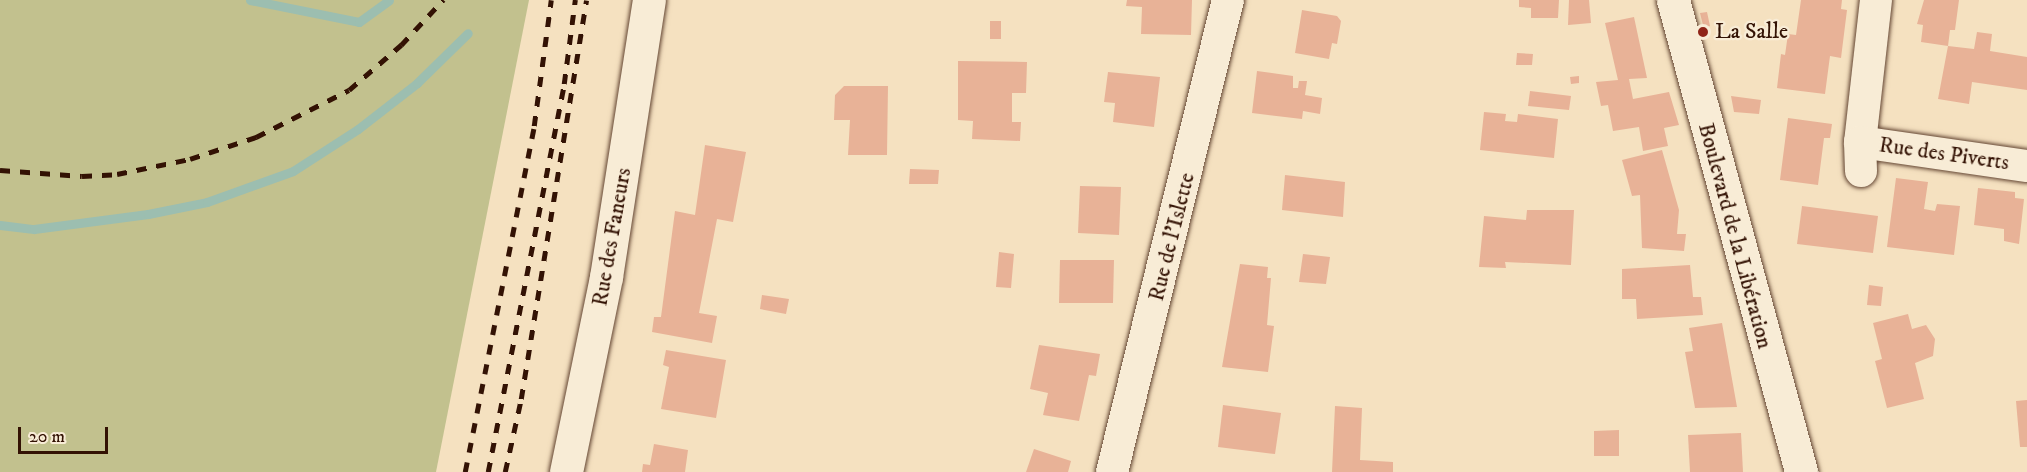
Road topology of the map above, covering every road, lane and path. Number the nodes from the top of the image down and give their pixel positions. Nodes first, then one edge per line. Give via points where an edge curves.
1 (649, 0) edge
2 (1228, 0) edge
3 (1673, 0) edge
4 (1876, 0) edge
5 (2027, 166) edge
6 (566, 472) edge
7 (1112, 472) edge
8 (1801, 472) edge

1 - 6 street, Rue des Faneurs via 606,278
2 - 7 street, Rue de l'Islette
3 - 8 street, Boulevard de la Libération
4 - 5 street, Rue des Piverts via 1861,156

